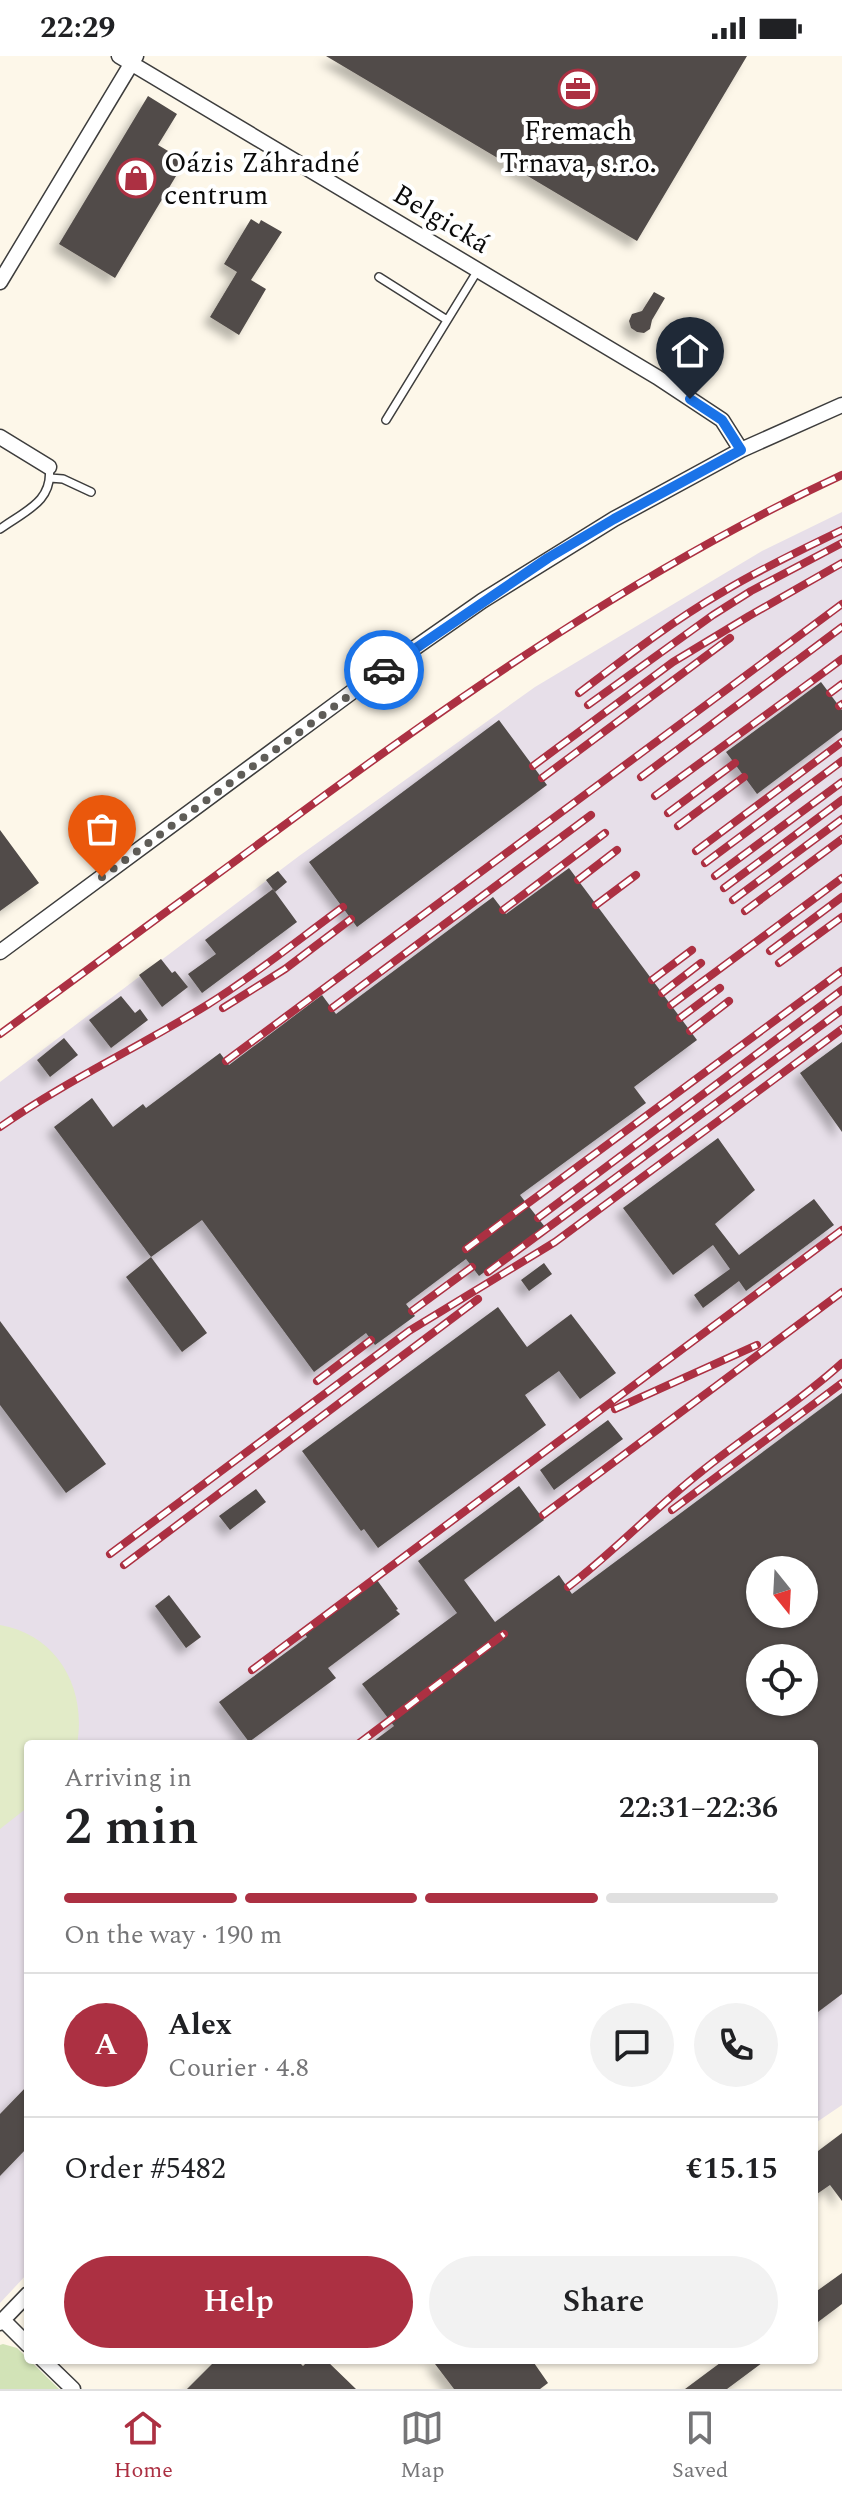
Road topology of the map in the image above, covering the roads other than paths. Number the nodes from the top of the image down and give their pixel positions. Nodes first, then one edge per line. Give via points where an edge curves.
1 (129, 59) edge
2 (478, 270) junction
3 (379, 277) dead end
4 (0, 282) edge
5 (447, 320) junction
6 (842, 405) edge
7 (386, 420) dead end
8 (0, 437) edge
9 (741, 450) junction
10 (50, 472) junction
11 (91, 492) dead end
12 (0, 529) edge
13 (0, 952) edge
14 (24, 2298) edge
15 (2, 2321) edge
16 (24, 2341) edge
17 (47, 2364) edge
18 (73, 2389) edge

1 - 2 street, Belgická
1 - 4 street
2 - 5 lane
2 - 9 street, Belgická via 722,420
3 - 5 lane
5 - 7 lane
6 - 9 street
8 - 10 street
9 - 13 street via 614,519 482,601
10 - 11 lane
10 - 12 lane via 43,498
14 - 15 street
15 - 16 street
17 - 18 street

